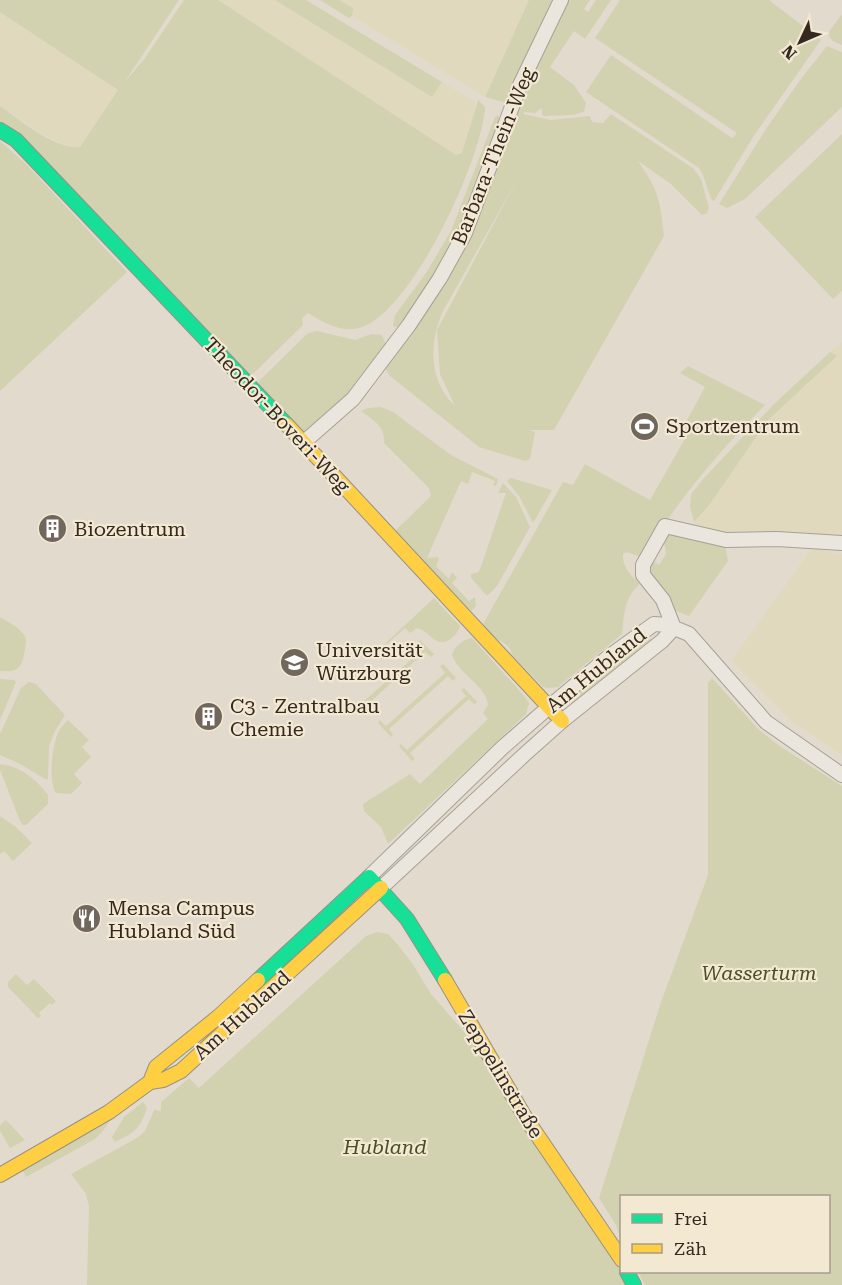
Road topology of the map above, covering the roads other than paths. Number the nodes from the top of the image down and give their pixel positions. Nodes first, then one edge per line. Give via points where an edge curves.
1 (561, 0) edge
2 (0, 130) edge
3 (303, 443) junction
4 (842, 543) edge
5 (674, 628) junction
6 (549, 707) junction
7 (562, 721) junction
8 (842, 775) edge
9 (369, 877) junction
10 (381, 888) junction
11 (150, 1082) junction
12 (0, 1175) edge
13 (620, 1258) edge

1 - 3 street, Barbara-Thein-Weg via 516,94 465,233 440,278 353,399
2 - 3 street, Theodor-Boveri-Weg via 16,140
3 - 6 street, Theodor-Boveri-Weg
4 - 5 street via 726,540 665,526 643,565 643,575 663,600
5 - 6 street, Am Hubland via 650,626
5 - 7 street, Am Hubland
5 - 8 street via 693,638 777,731
6 - 7 street, Theodor-Boveri-Weg
6 - 9 street, Am Hubland
7 - 10 street, Am Hubland
9 - 10 street
9 - 11 street, Am Hubland via 218,1017 156,1067
10 - 11 street, Am Hubland via 181,1071
10 - 13 street, Zeppelinstraße via 417,932 493,1065
11 - 12 street, Am Hubland via 109,1112

